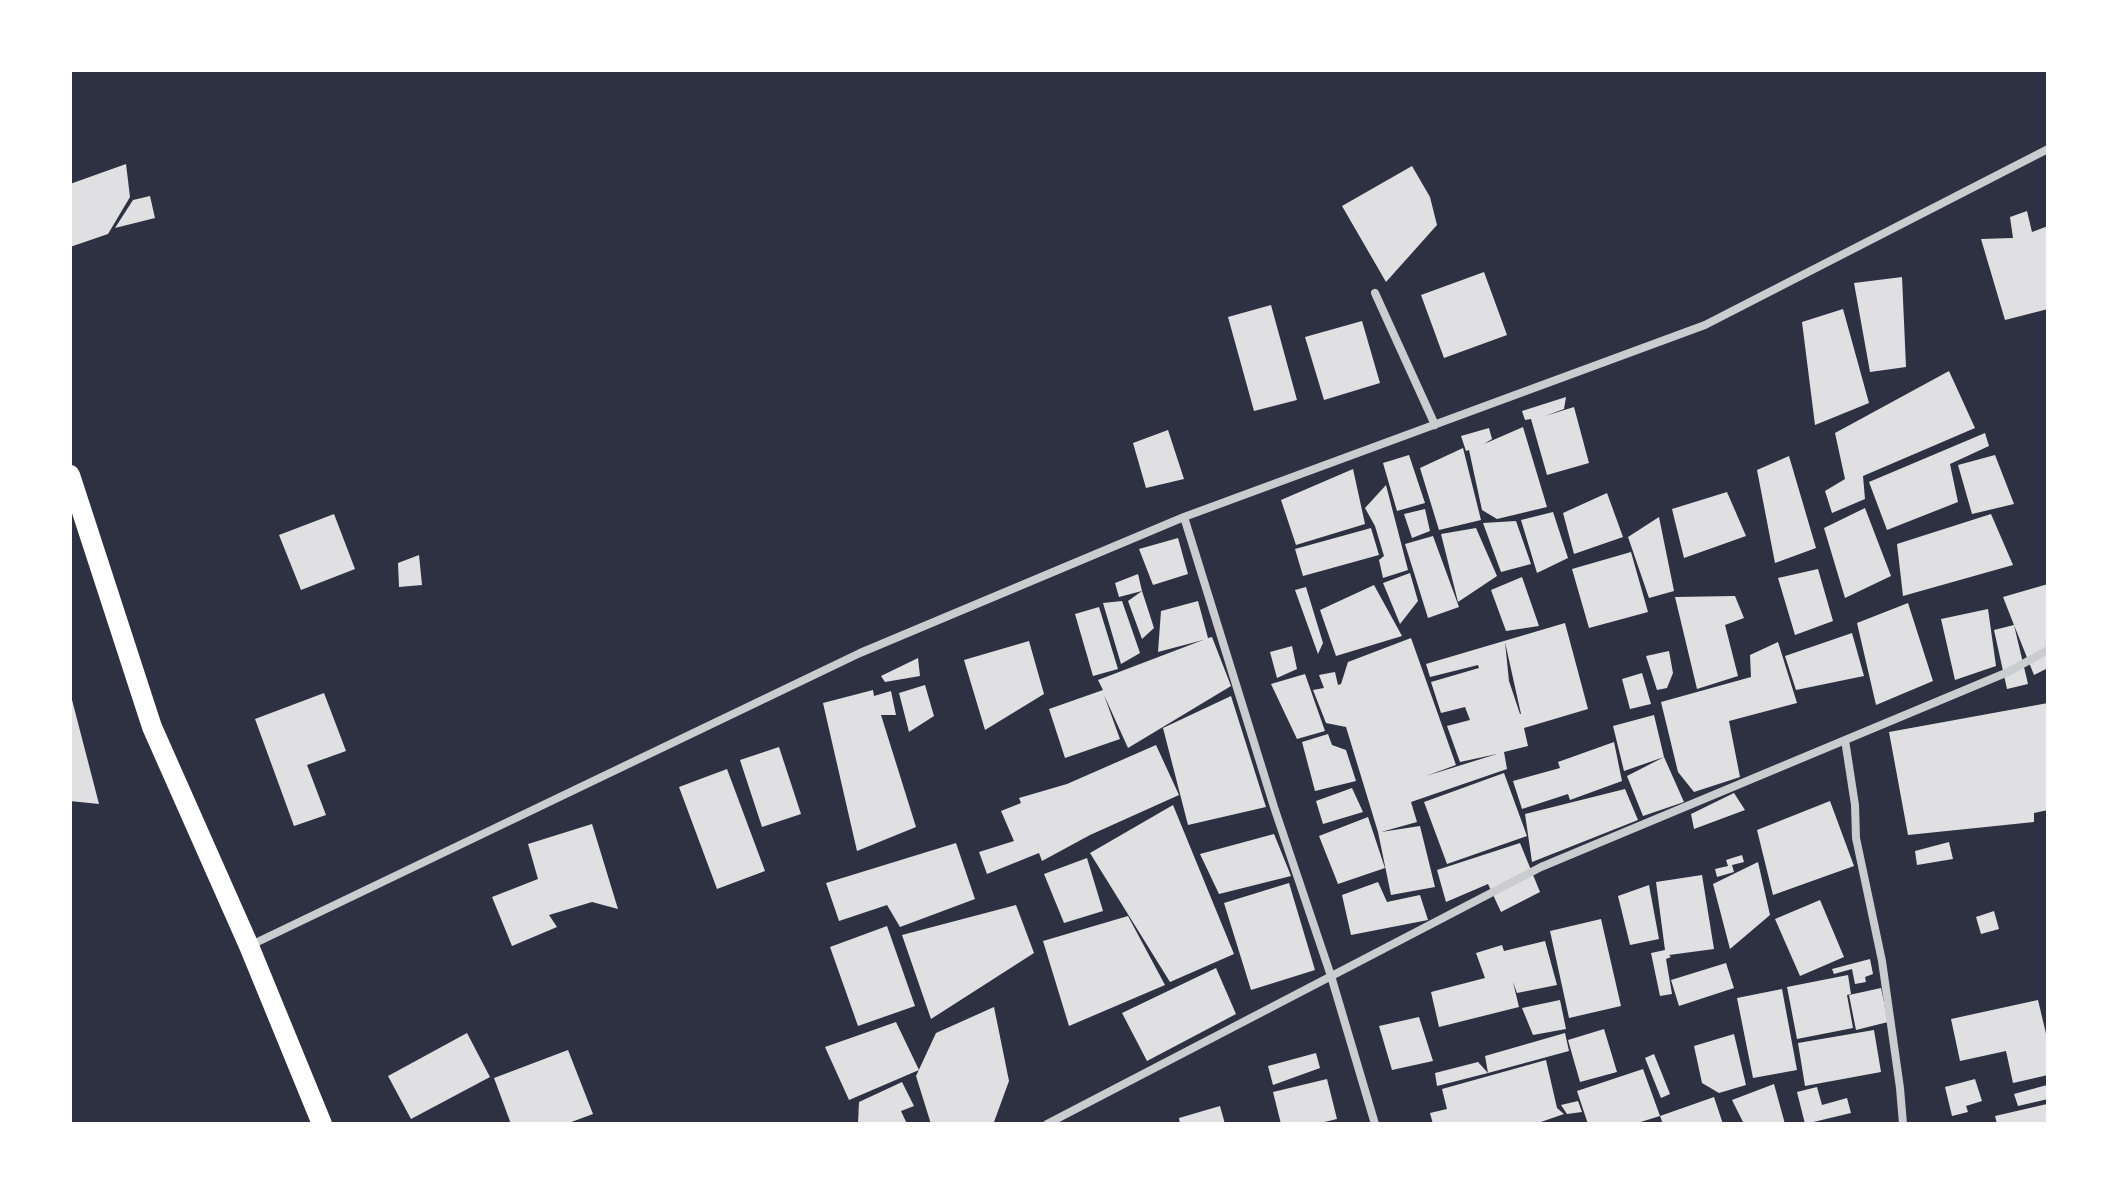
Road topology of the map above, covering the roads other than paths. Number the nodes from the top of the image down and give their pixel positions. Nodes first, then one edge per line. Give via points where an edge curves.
1 (2048, 149) edge
2 (1375, 293) dead end
3 (1435, 425) junction
4 (70, 475) edge
5 (1184, 517) junction
6 (2048, 650) edge
7 (1845, 740) junction
8 (249, 946) junction
9 (1331, 976) junction
10 (322, 1124) edge
11 (1047, 1124) edge
12 (1375, 1124) edge
13 (1903, 1124) edge

1 - 3 street via 1705,325
2 - 3 street
3 - 5 street
4 - 8 main road via 152,727
5 - 8 street via 860,653
5 - 9 street
6 - 7 street
7 - 9 street via 1541,867
7 - 13 street
8 - 10 main road
9 - 11 street
9 - 12 street

